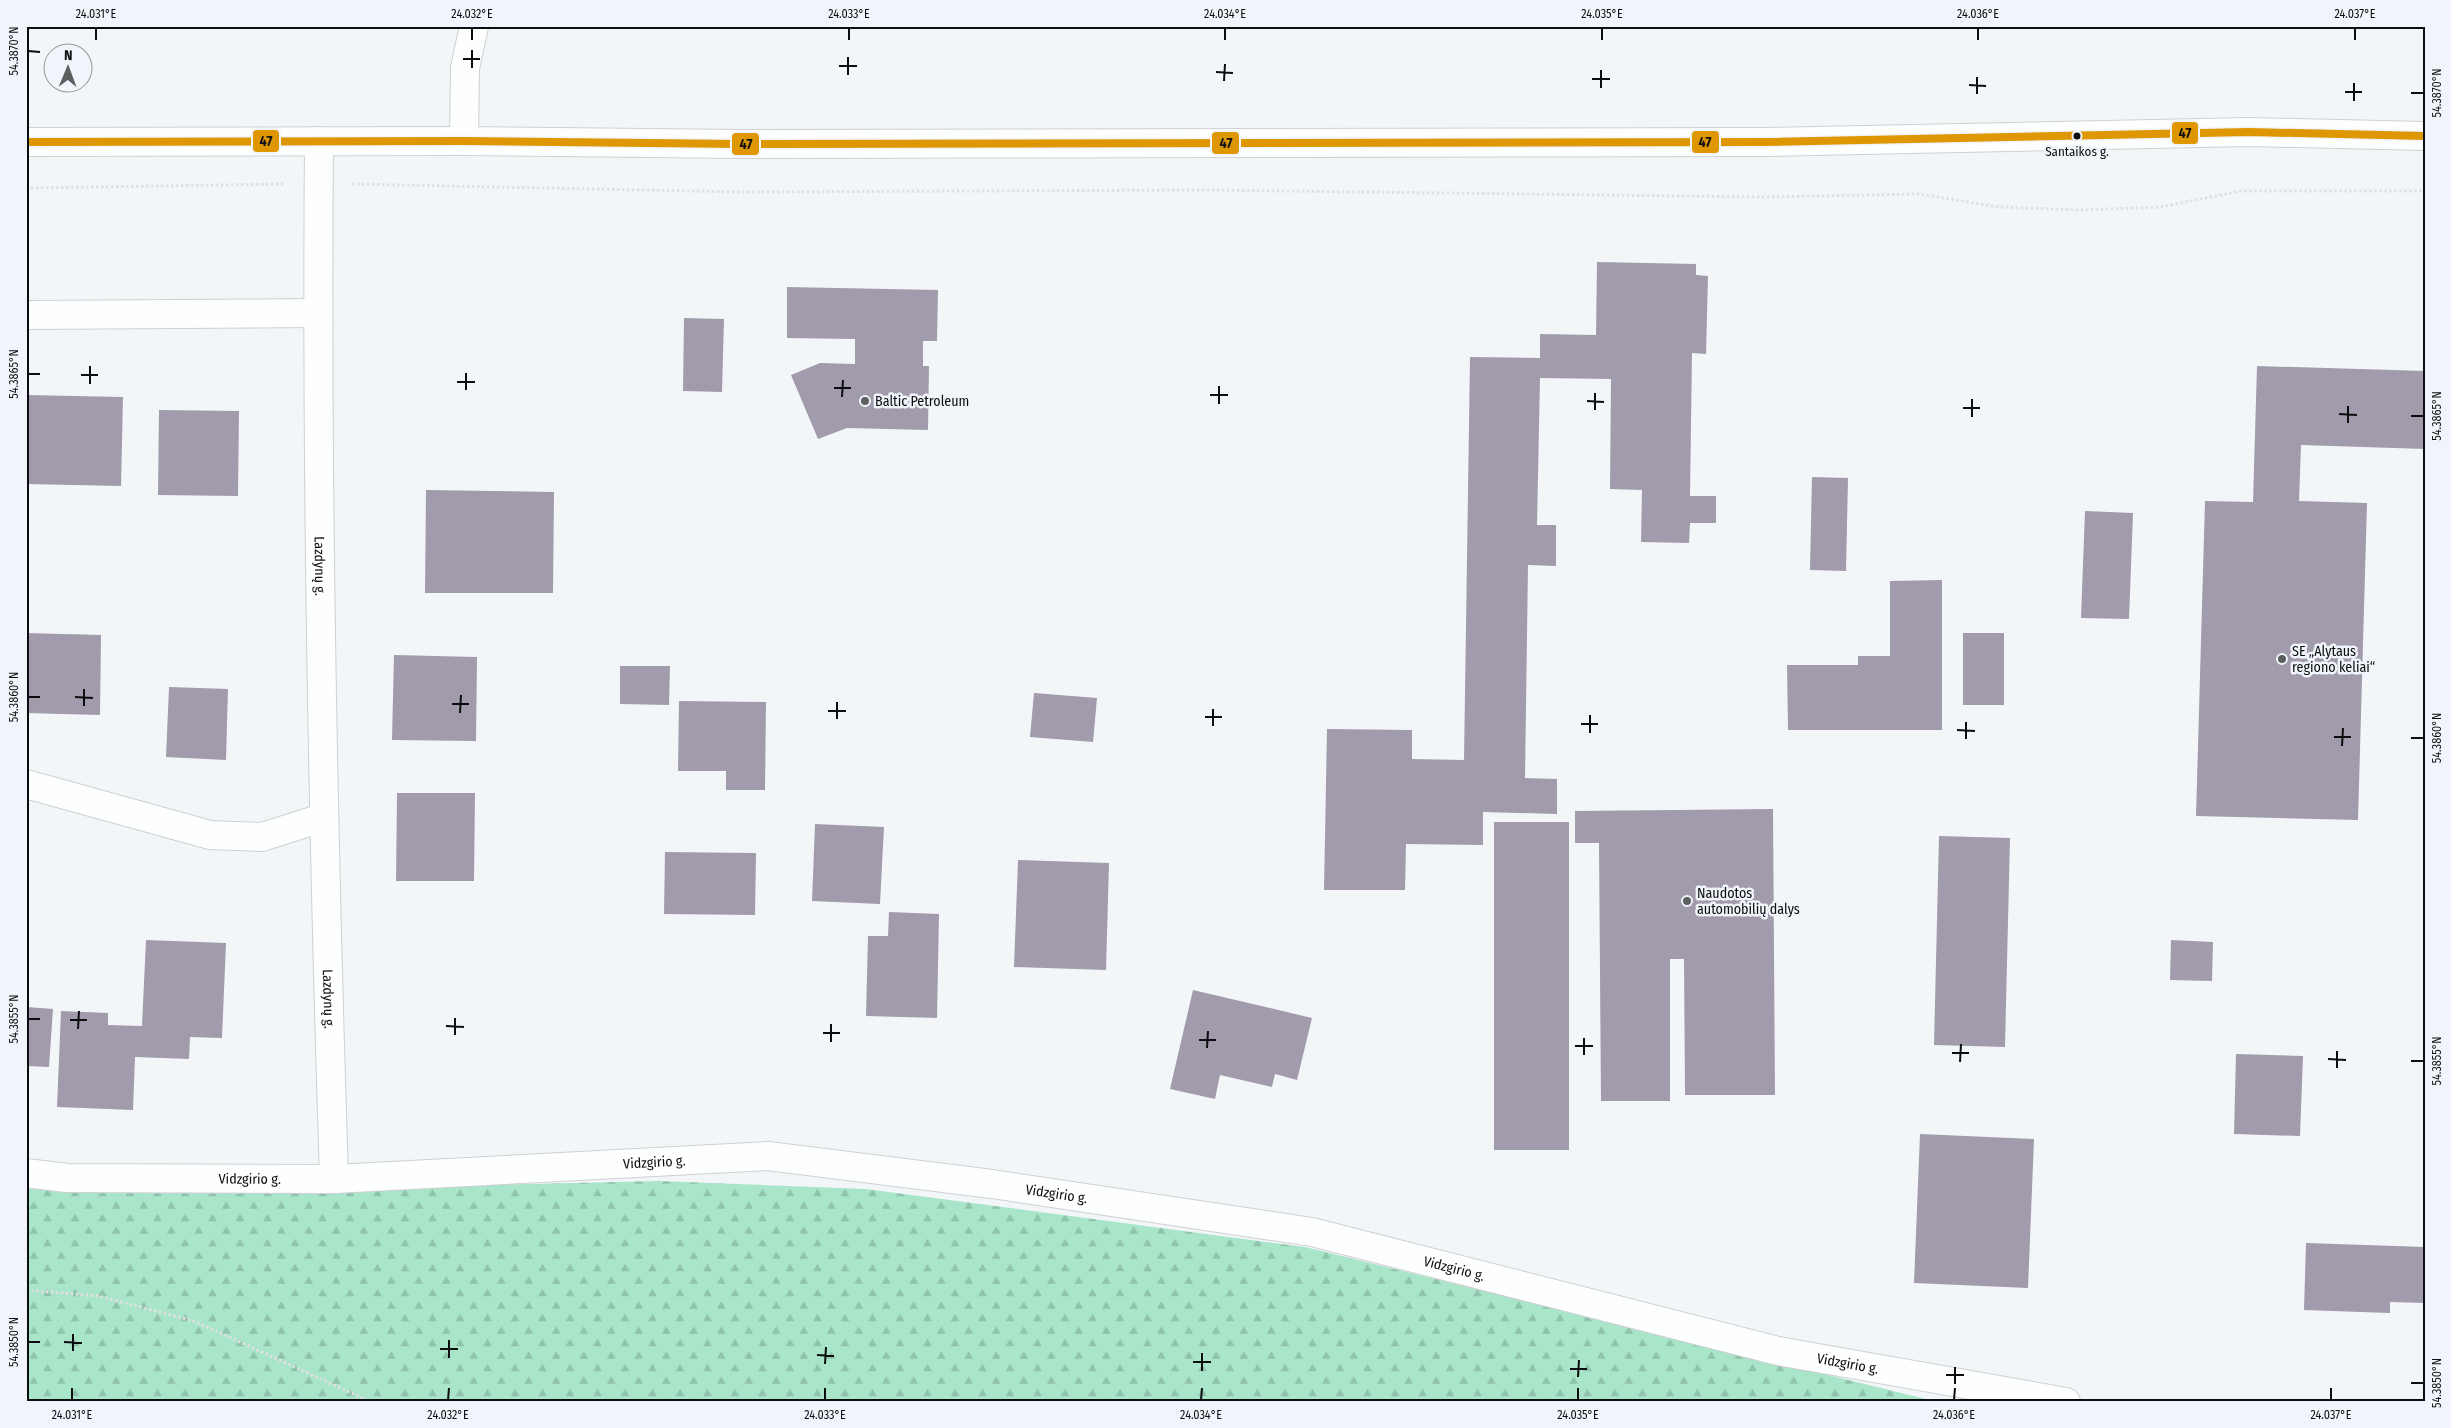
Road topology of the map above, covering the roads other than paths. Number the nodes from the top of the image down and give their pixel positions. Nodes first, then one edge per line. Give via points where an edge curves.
1 (474, 26) edge
2 (2425, 136) edge
3 (319, 141) junction
4 (464, 141) junction
5 (26, 142) edge
6 (316, 313) junction
7 (26, 315) edge
8 (26, 784) edge
9 (322, 818) junction
10 (26, 1173) edge
11 (334, 1179) junction
12 (2066, 1402) edge

1 - 4 street via 465,68
2 - 4 street via 2249,132 1764,142 731,144
3 - 4 street
3 - 5 street
3 - 6 street, Lazdynų g.
6 - 7 street
6 - 9 street, Lazdynų g.
8 - 9 street via 210,835 262,837
9 - 11 street, Lazdynų g.
10 - 11 street, Vidzgirio g. via 67,1178
11 - 12 street, Vidzgirio g. via 768,1156 992,1184 1312,1232 1778,1351

